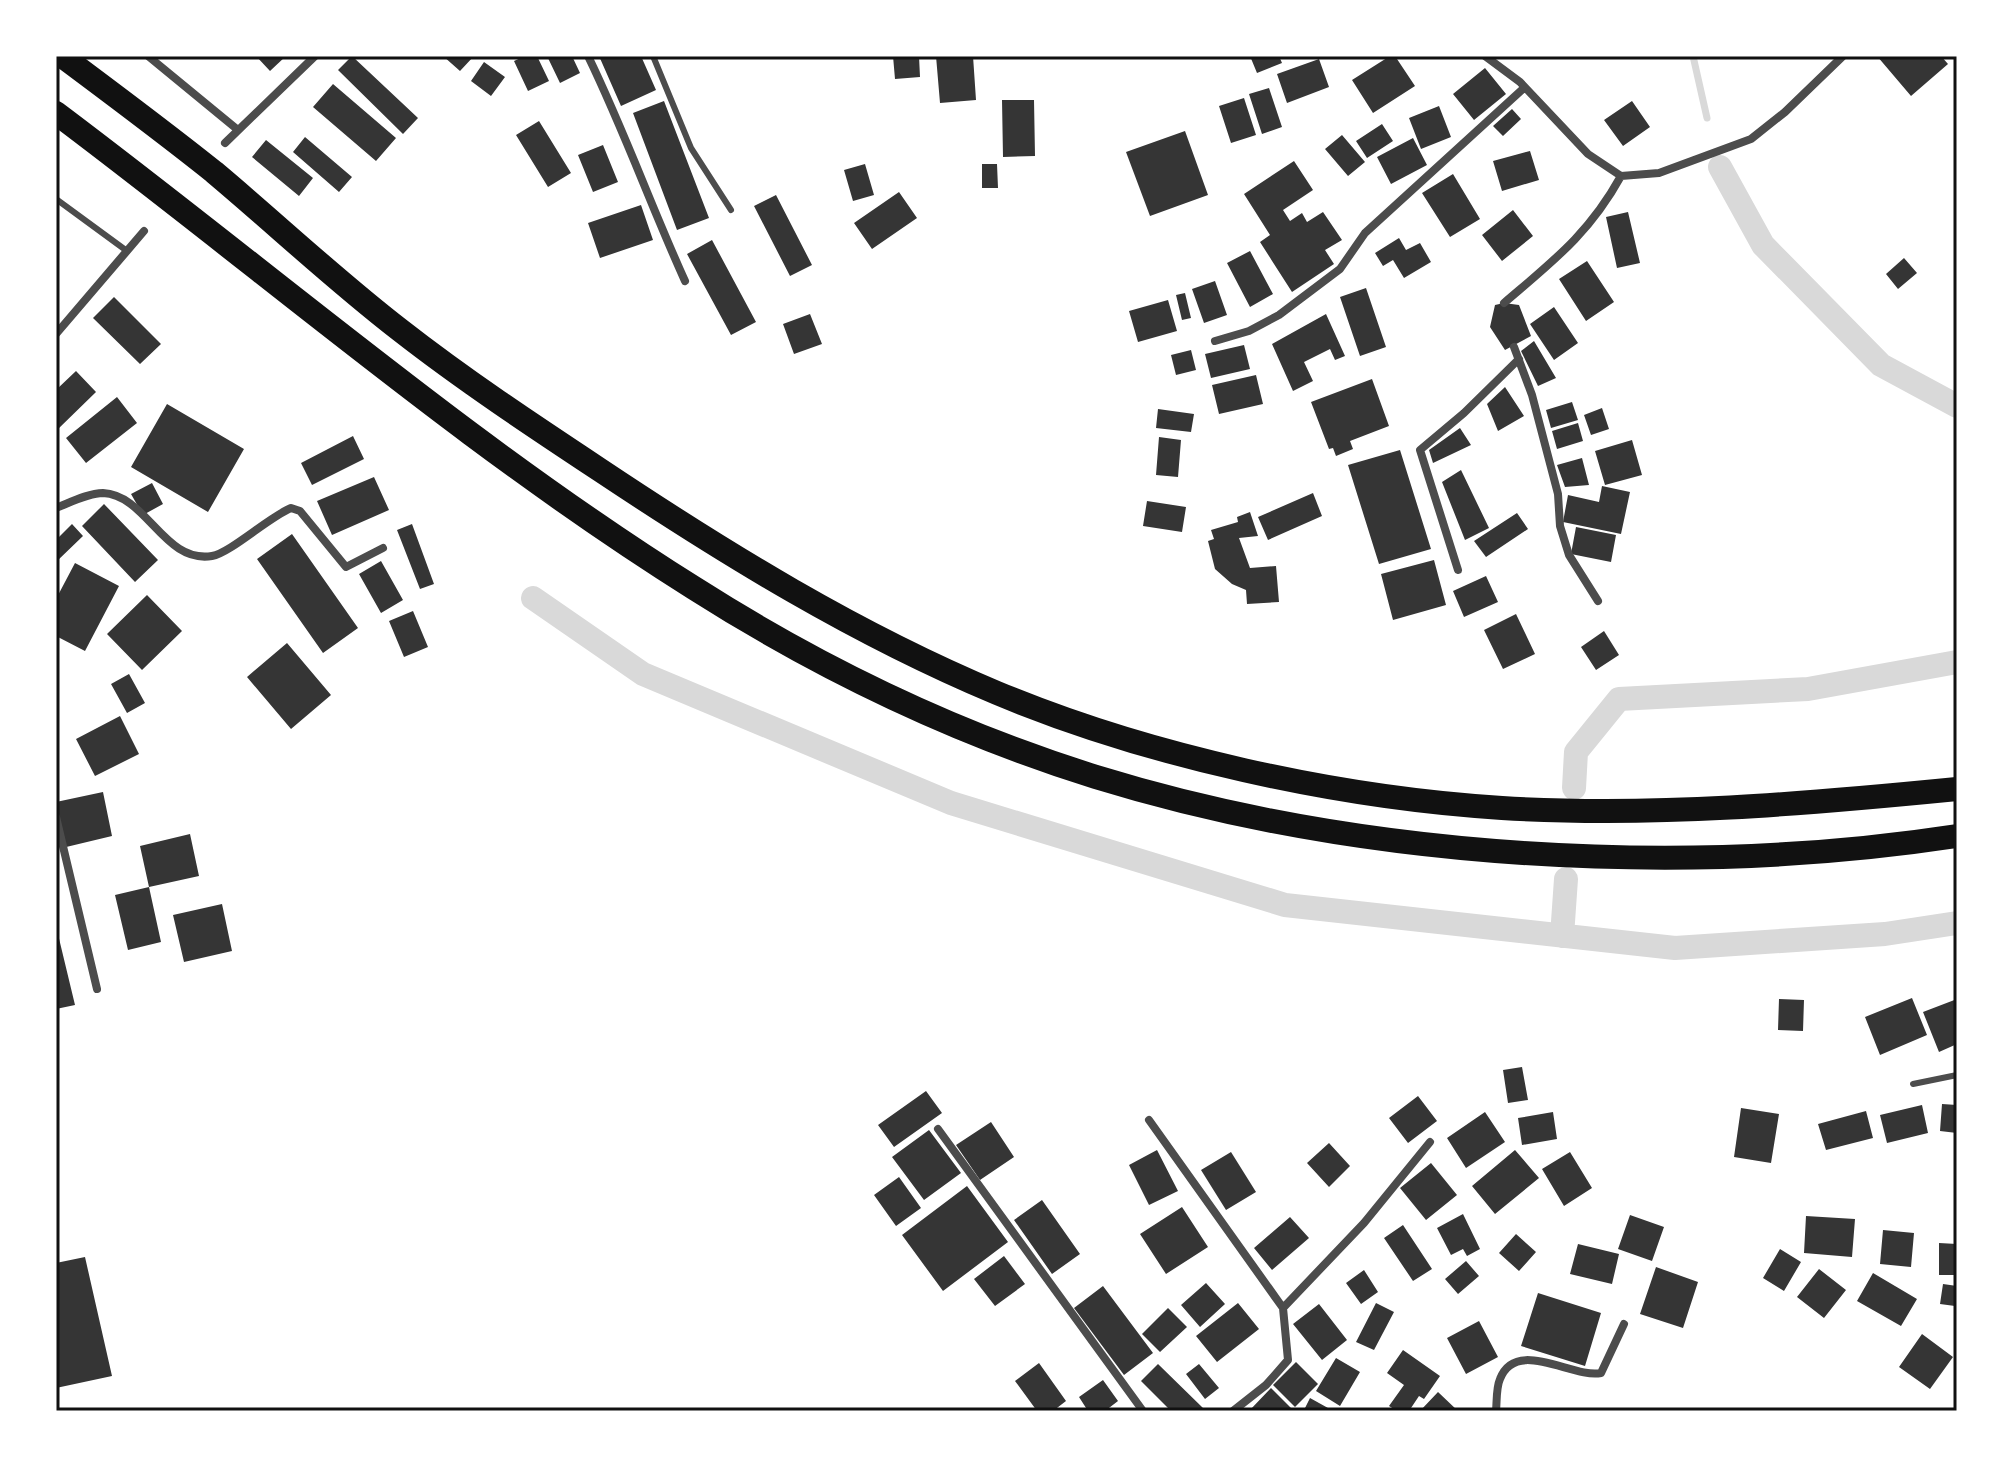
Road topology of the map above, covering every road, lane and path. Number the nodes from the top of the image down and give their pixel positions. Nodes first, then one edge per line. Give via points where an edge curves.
1 (62, 56) edge
2 (148, 56) edge
3 (315, 56) edge
4 (588, 56) edge
5 (653, 56) edge
6 (1485, 56) edge
7 (1843, 56) edge
8 (1524, 88) junction
9 (56, 113) edge
10 (238, 130) junction
11 (225, 143) dead end
12 (1621, 176) junction
13 (56, 199) edge
14 (731, 210) dead end
15 (144, 231) dead end
16 (127, 251) junction
17 (685, 281) dead end
18 (1504, 303) dead end
19 (56, 334) edge
20 (1215, 341) dead end
21 (1514, 347) dead end
22 (1519, 359) junction
23 (56, 508) edge
24 (383, 548) dead end
25 (1458, 570) dead end
26 (1598, 601) dead end
27 (1957, 789) edge
28 (56, 817) edge
29 (1957, 836) edge
30 (97, 989) dead end
31 (1957, 1075) edge
32 (1913, 1084) dead end
33 (1149, 1120) dead end
34 (938, 1129) dead end
35 (1430, 1142) dead end
36 (1283, 1308) junction
37 (1624, 1324) dead end
38 (1143, 1411) edge
39 (1233, 1411) edge
40 (1496, 1411) edge

1 - 27 highway via 213,172 399,330 710,543 902,649 1064,719 1308,781 1496,808 1748,808
2 - 10 street
3 - 10 street
4 - 17 street via 626,134 651,208
5 - 14 lane via 691,148
6 - 8 street
7 - 12 street via 1751,139 1659,173
8 - 12 street via 1588,154
8 - 20 street via 1365,233 1340,269 1279,315
9 - 29 highway via 510,463 698,591 838,671 956,727 1095,777 1208,807 1297,825 1483,849 1576,856 1753,854
10 - 11 street
12 - 18 street via 1584,232
13 - 16 lane
15 - 16 street
16 - 19 street
21 - 22 street
22 - 25 street via 1420,450
22 - 26 street via 1558,494 1569,555
23 - 24 street via 102,493 119,497 178,548 197,556 215,556 291,508 300,511 346,567
28 - 30 street
31 - 32 lane
33 - 36 street
34 - 38 street
35 - 36 street via 1364,1223
36 - 39 street via 1288,1360
37 - 40 street via 1601,1373 1537,1360 1511,1367 1499,1380

